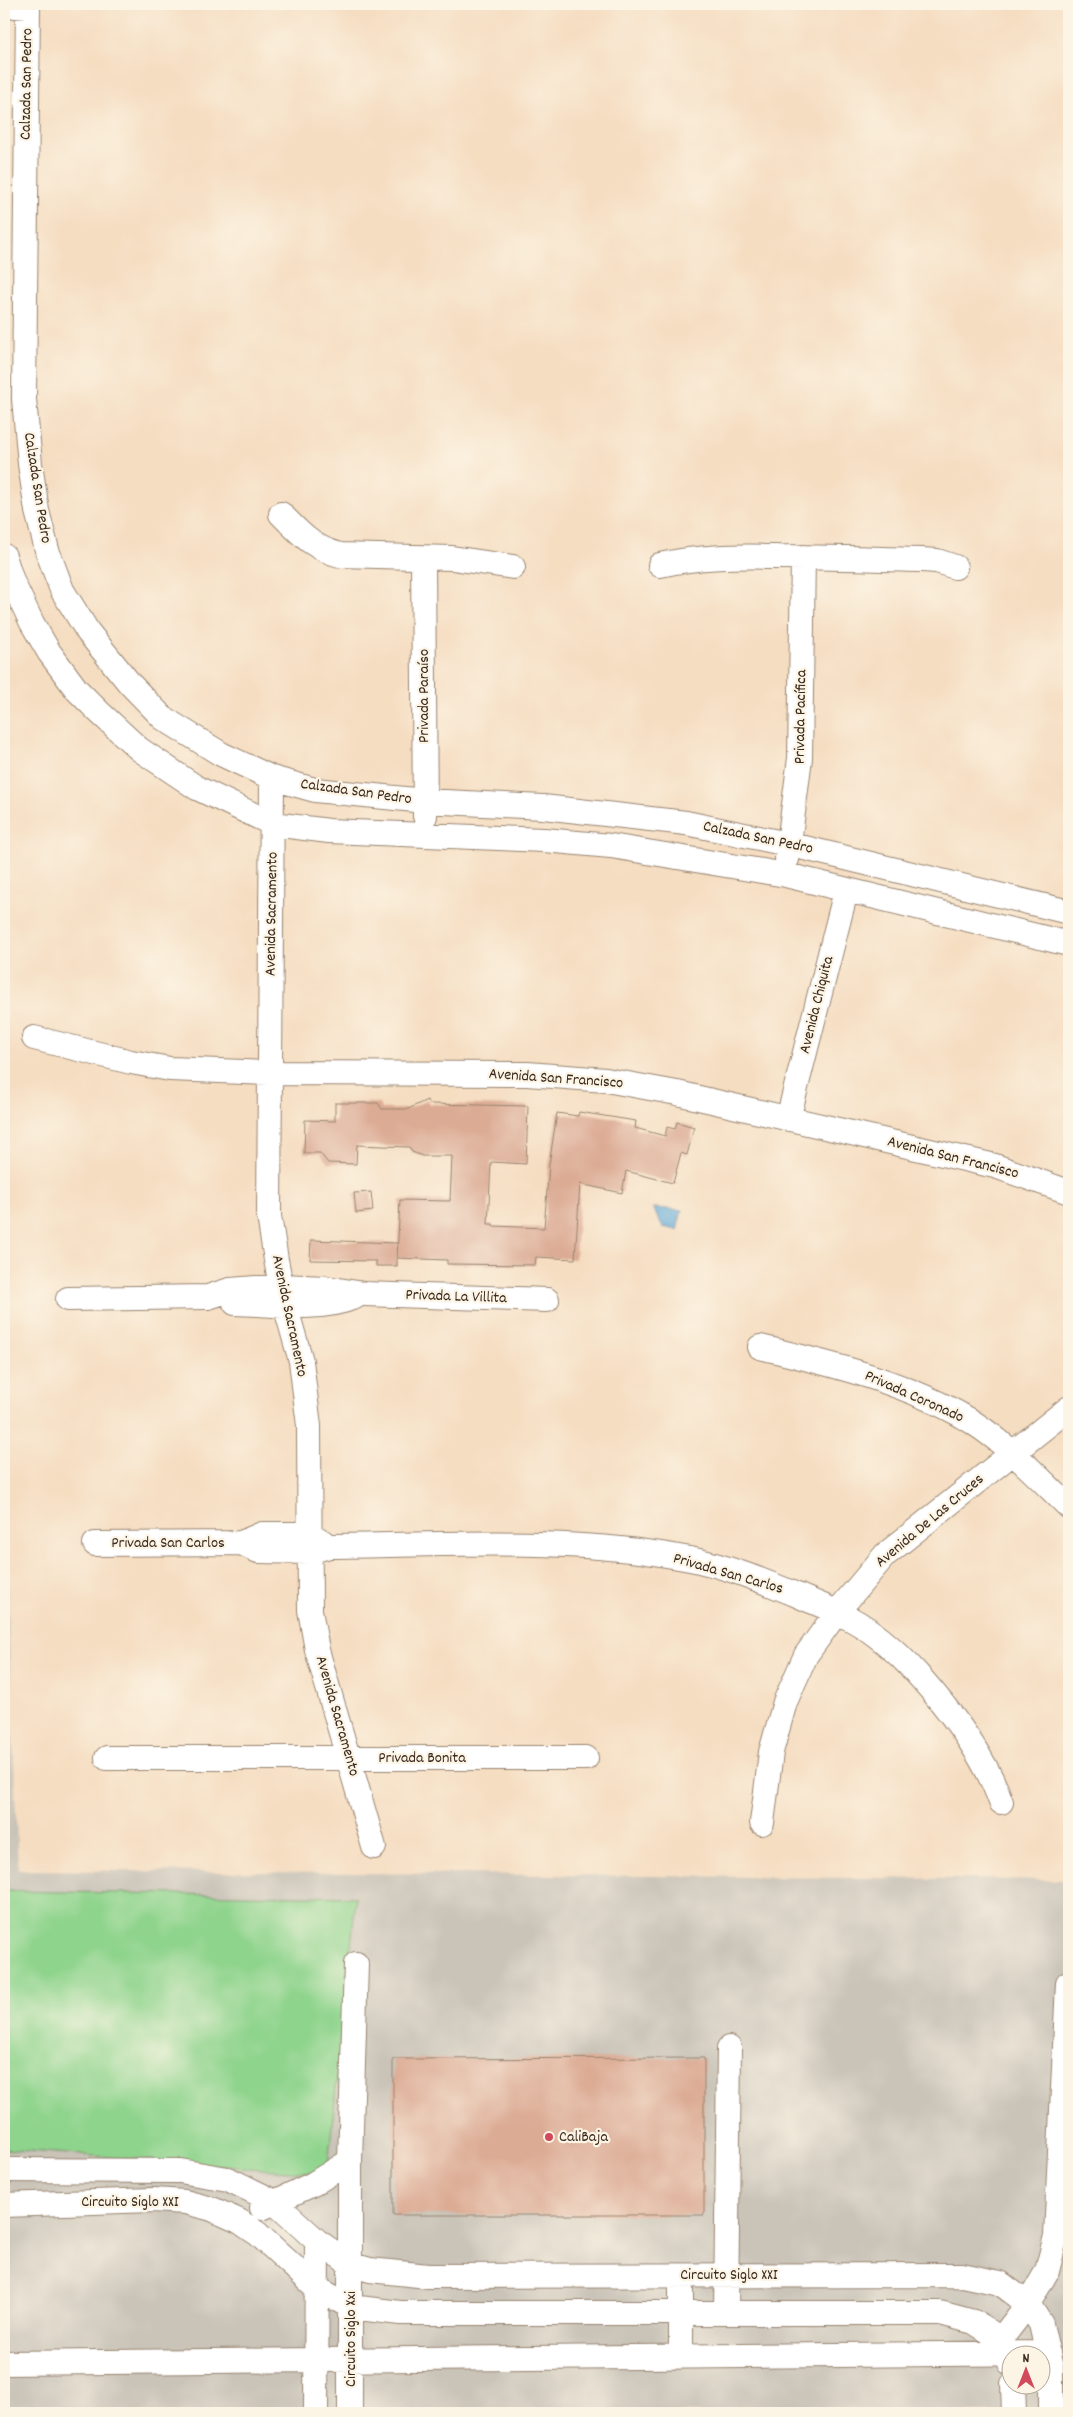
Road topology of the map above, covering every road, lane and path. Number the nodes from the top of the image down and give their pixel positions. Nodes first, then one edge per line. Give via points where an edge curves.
1 (28, 5) edge
2 (4, 6) edge
3 (14, 399) edge
4 (281, 514) dead end
5 (4, 556) edge
6 (803, 557) junction
7 (423, 558) junction
8 (660, 565) dead end
9 (513, 567) dead end
10 (955, 567) dead end
11 (272, 778) junction
12 (425, 801) junction
13 (273, 824) junction
14 (425, 834) junction
15 (788, 844) junction
16 (786, 876) junction
17 (846, 891) junction
18 (1069, 912) edge
19 (1069, 943) edge
20 (34, 1038) dead end
21 (270, 1073) junction
22 (788, 1119) junction
23 (1069, 1192) edge
24 (284, 1296) junction
25 (68, 1299) dead end
26 (547, 1300) dead end
27 (760, 1347) dead end
28 (1069, 1408) edge
29 (1013, 1452) junction
30 (1069, 1507) edge
31 (95, 1544) dead end
32 (316, 1544) junction
33 (837, 1612) junction
34 (107, 1758) dead end
35 (349, 1758) junction
36 (586, 1758) dead end
37 (1001, 1802) dead end
38 (762, 1823) dead end
39 (374, 1847) dead end
40 (356, 1964) dead end
41 (1068, 1983) edge
42 (729, 2048) dead end
43 (350, 2161) junction
44 (4, 2170) edge
45 (273, 2202) junction
46 (4, 2205) edge
47 (239, 2221) junction
48 (318, 2241) junction
49 (352, 2265) junction
50 (681, 2276) junction
51 (726, 2276) junction
52 (318, 2289) junction
53 (1028, 2304) junction
54 (351, 2307) junction
55 (681, 2313) junction
56 (726, 2313) junction
57 (1010, 2344) edge
58 (1046, 2344) edge
59 (1000, 2346) edge
60 (1000, 2352) edge
61 (681, 2357) junction
62 (316, 2360) junction
63 (351, 2360) junction
64 (4, 2363) edge
65 (1050, 2363) edge
66 (1013, 2394) edge
67 (316, 2413) edge
68 (350, 2413) edge
69 (1014, 2413) edge
70 (1051, 2413) edge

1 - 2 street
1 - 3 street, Calzada San Pedro
3 - 11 street, Calzada San Pedro via 47,550 62,590 88,632 130,684 163,718 220,754
4 - 7 street via 312,544 324,551 340,555
5 - 13 street, Calzada San Pedro via 32,623 49,652 77,690 99,712 139,750 197,788
6 - 8 street via 717,557
6 - 10 street via 937,561
6 - 15 street, Privada Pacífica via 800,758
7 - 9 street via 480,560
7 - 12 street, Privada Paraíso
11 - 12 street, Calzada San Pedro via 315,790
11 - 13 street, Avenida Sacramento
12 - 14 street, Privada Paraíso
12 - 15 street, Calzada San Pedro via 543,807 686,822
13 - 14 street, Calzada San Pedro via 329,831
13 - 21 street, Avenida Sacramento
14 - 16 street, Calzada San Pedro via 611,846
15 - 16 street, Privada Pacífica
15 - 18 street, Calzada San Pedro
16 - 17 street, Calzada San Pedro
17 - 19 street, Calzada San Pedro
17 - 22 street, Avenida Chiquita
20 - 21 street, Avenida San Francisco via 170,1069
21 - 22 street, Avenida San Francisco via 527,1074 606,1080
21 - 24 street, Avenida Sacramento via 270,1216
22 - 23 street, Avenida San Francisco via 995,1166
24 - 25 street, Privada La Villita via 229,1303 208,1297
24 - 26 street, Privada La Villita via 340,1303 364,1294
24 - 32 street, Avenida Sacramento via 301,1360 309,1426
27 - 29 street, Privada Coronado via 888,1382 959,1414
28 - 29 street, Avenida De Las Cruces
29 - 30 street, Privada Coronado
29 - 33 street, Avenida De Las Cruces via 884,1555
31 - 32 street, Privada San Carlos via 241,1543 258,1551
32 - 33 street, Privada San Carlos via 571,1544 631,1550 692,1560 768,1582
32 - 35 street, Avenida Sacramento via 310,1610
33 - 37 street, Privada San Carlos via 870,1631 916,1671 959,1725 992,1775
33 - 38 street, Avenida De Las Cruces via 806,1655 785,1702 772,1752
34 - 35 street, Privada Bonita
35 - 36 street, Privada Bonita
35 - 39 street, Avenida Sacramento
40 - 43 street, Circuito Siglo Xxi
41 - 53 street via 1056,2236 1046,2271
42 - 51 street
43 - 45 street via 313,2184
43 - 49 street, Circuito Siglo Xxi
44 - 45 street, Circuito Siglo XXI via 180,2171 228,2179
45 - 47 street
45 - 48 street, Circuito Siglo XXI
46 - 47 street, Circuito Siglo XXI via 153,2200 185,2202
47 - 52 street, Circuito Siglo XXI via 258,2234
48 - 49 street, Circuito Siglo XXI
48 - 52 street, Circuito Siglo XXI
49 - 50 street, Circuito Siglo XXI via 428,2276
49 - 54 street, Circuito Siglo Xxi
50 - 51 street, Circuito Siglo XXI
50 - 55 street
51 - 53 street, Circuito Siglo XXI via 962,2274 1000,2283
51 - 56 street
52 - 54 street, Circuito Siglo XXI
52 - 62 street, Circuito Siglo XXI
53 - 57 street
53 - 58 street, Circuito Siglo XXI via 1041,2324
54 - 55 street, Circuito Siglo XXI via 400,2313
54 - 63 street, Circuito Siglo Xxi
55 - 56 street, Circuito Siglo XXI
55 - 61 street
56 - 59 street, Circuito Siglo XXI via 940,2313 974,2322
60 - 61 street
61 - 63 street
62 - 63 street
62 - 64 street
62 - 67 street, Circuito Siglo XXI
63 - 68 street, Circuito Siglo Xxi
65 - 70 street, Circuito Siglo XXI
66 - 69 street

